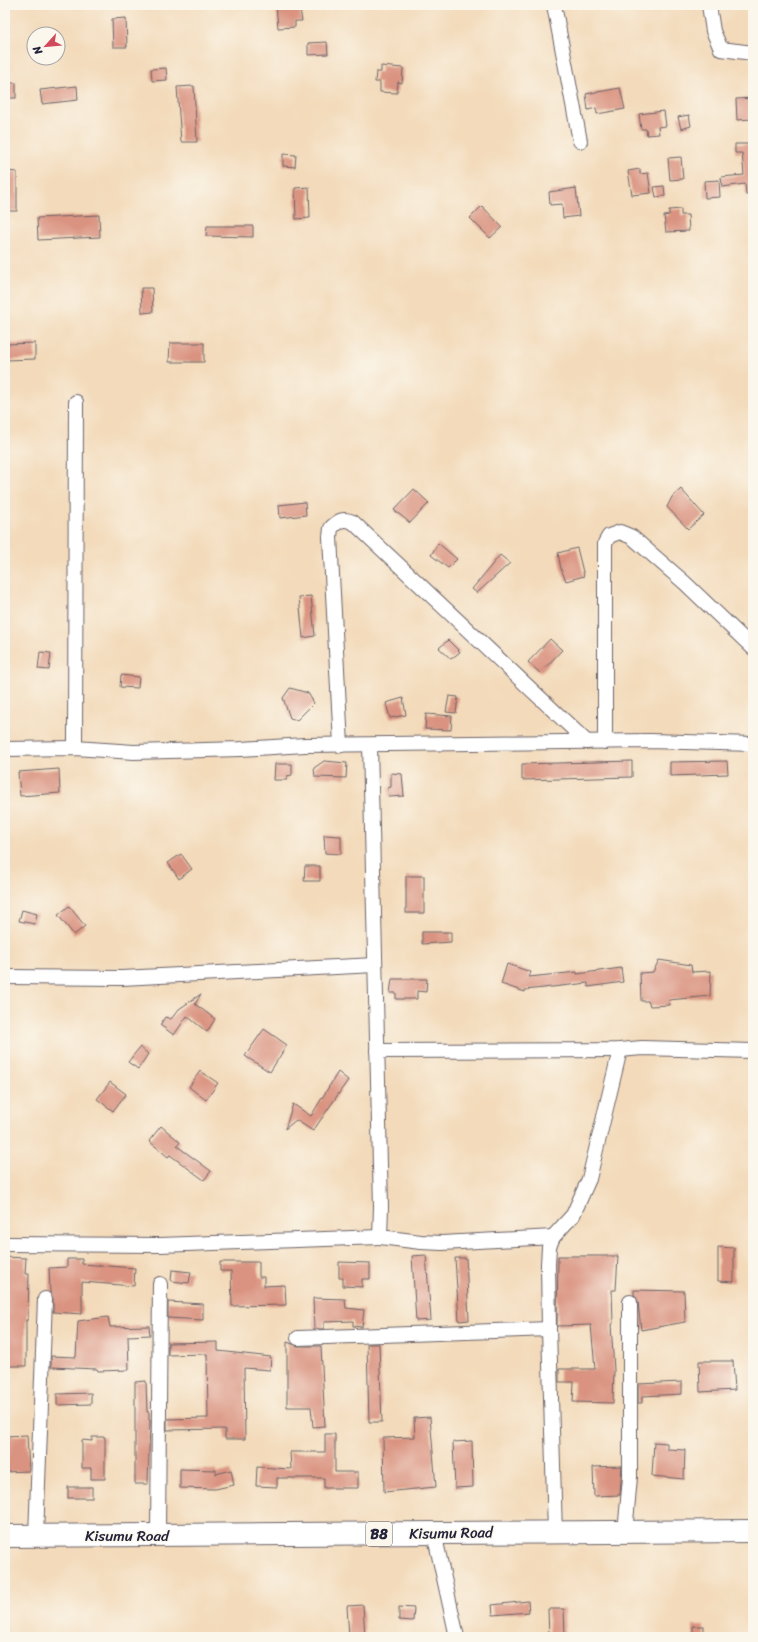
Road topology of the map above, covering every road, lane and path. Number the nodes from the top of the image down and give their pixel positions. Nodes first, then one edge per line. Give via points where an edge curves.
1 (554, 5) edge
2 (709, 5) edge
3 (753, 53) edge
4 (580, 141) dead end
5 (76, 402) dead end
6 (753, 648) edge
7 (587, 742) junction
8 (605, 742) junction
9 (370, 744) junction
10 (753, 744) edge
11 (341, 745) junction
12 (75, 748) junction
13 (5, 750) edge
14 (375, 965) junction
15 (5, 977) edge
16 (620, 1050) junction
17 (377, 1051) junction
18 (753, 1051) edge
19 (380, 1237) junction
20 (553, 1237) junction
21 (5, 1244) edge
22 (160, 1284) dead end
23 (45, 1299) dead end
24 (630, 1302) dead end
25 (548, 1329) junction
26 (298, 1338) dead end
27 (554, 1532) junction
28 (753, 1532) edge
29 (434, 1533) junction
30 (625, 1533) junction
31 (5, 1536) edge
32 (36, 1536) junction
33 (158, 1536) junction
34 (457, 1637) edge

1 - 4 street
2 - 3 street via 713,31 721,50
5 - 12 street
6 - 8 street via 632,537 620,532 609,536 605,543
7 - 8 street
7 - 9 street
7 - 11 street via 353,522 346,519 340,520 331,528 330,538
8 - 10 street
9 - 11 street
9 - 14 street
11 - 12 street via 134,752
12 - 13 street
14 - 15 street via 122,978
14 - 17 street
16 - 17 street
16 - 18 street via 642,1048
16 - 20 street via 589,1179 573,1215
17 - 19 street
19 - 20 street via 442,1243
19 - 21 street via 160,1245
20 - 25 street via 548,1264
22 - 33 street
23 - 32 street
24 - 30 street via 630,1477
25 - 26 street
25 - 27 street
27 - 29 highway, Kisumu Road / B8
27 - 30 highway, Kisumu Road / B8
28 - 30 highway, Kisumu Road / B8
29 - 33 highway, Kisumu Road / B8
29 - 34 street
31 - 32 highway, Kisumu Road / B8
32 - 33 highway, Kisumu Road / B8

